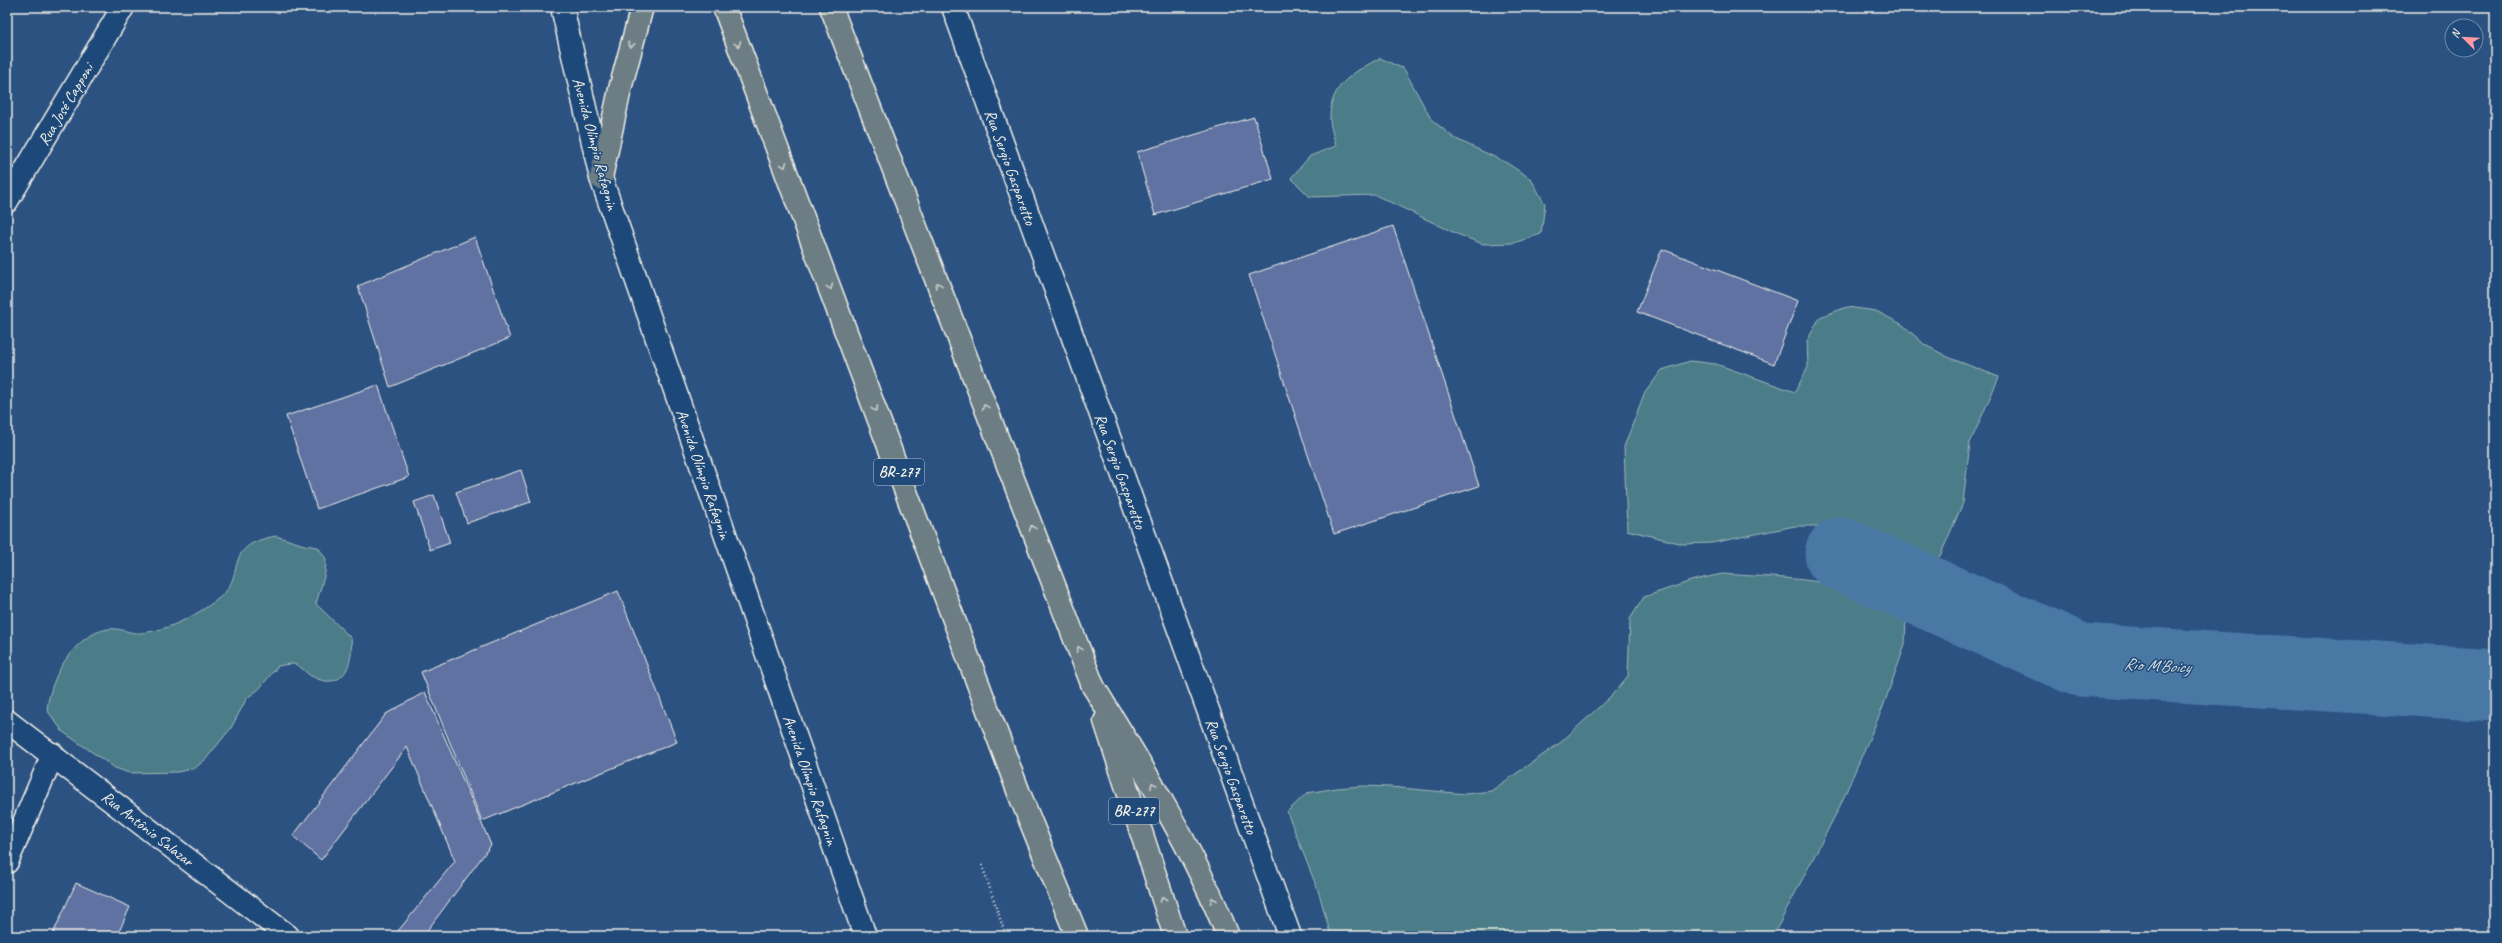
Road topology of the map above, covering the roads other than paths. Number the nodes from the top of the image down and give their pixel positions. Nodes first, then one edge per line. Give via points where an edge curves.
1 (123, 7) edge
2 (562, 7) edge
3 (642, 7) edge
4 (724, 7) edge
5 (831, 7) edge
6 (953, 7) edge
7 (601, 178) junction
8 (7, 201) edge
9 (1093, 686) junction
10 (7, 720) edge
11 (53, 754) junction
12 (7, 862) edge
13 (288, 936) edge
14 (865, 936) edge
15 (1077, 936) edge
16 (1175, 936) edge
17 (1228, 936) edge
18 (1290, 936) edge

1 - 8 street, Rua José Capponi
2 - 7 street, Avenida Olímpio Rafagnin
3 -> 7 highway via 620,89
4 -> 15 highway, BR-277 via 1020,793
9 -> 5 highway, BR-277
6 - 18 street, Rua Sergio Gasparetto
7 - 14 street, Avenida Olímpio Rafagnin
16 -> 9 highway, BR-277
17 -> 9 highway via 1211,895 1150,779
10 - 11 street, Rua Antônio Salazar
11 - 12 street
11 - 13 street, Rua Antônio Salazar

